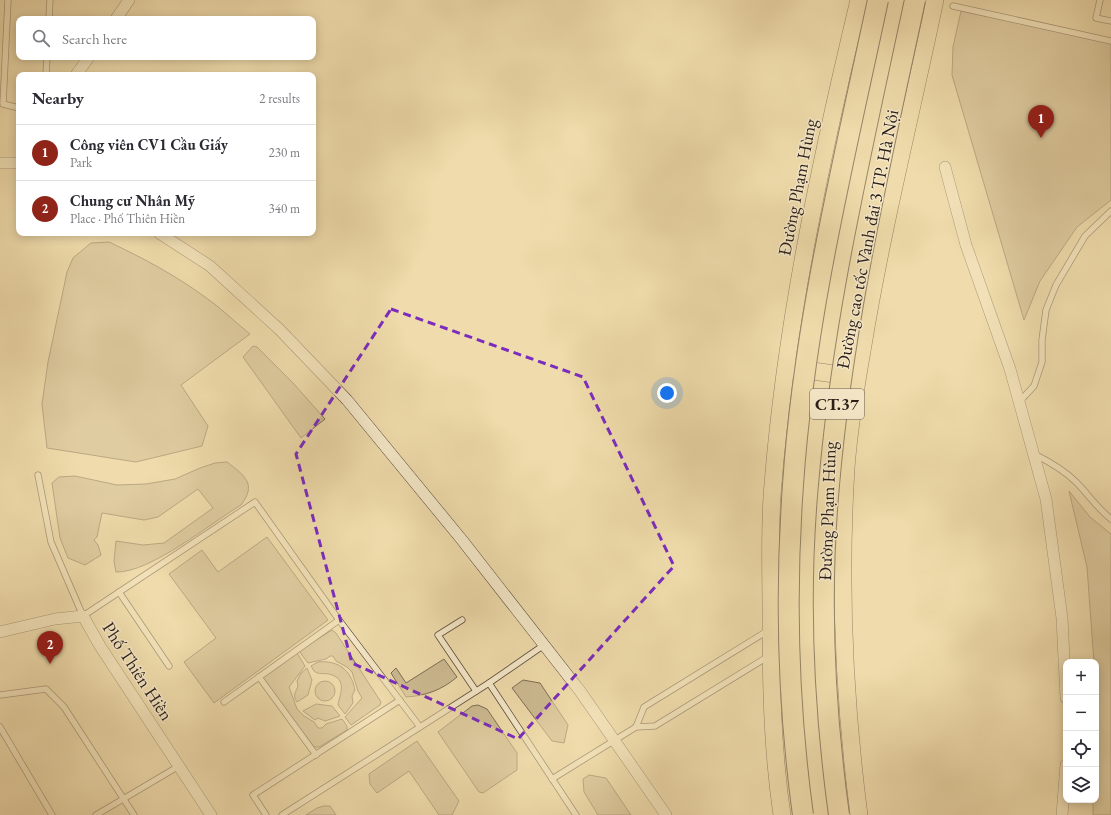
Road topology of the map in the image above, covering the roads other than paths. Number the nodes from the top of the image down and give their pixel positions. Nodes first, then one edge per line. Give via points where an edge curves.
1 (8, 0) edge
2 (50, 0) edge
3 (129, 0) edge
4 (859, 0) edge
5 (878, 0) edge
6 (915, 0) edge
7 (935, 0) edge
8 (1100, 0) edge
9 (953, 6) dead end
10 (49, 16) edge
11 (118, 16) edge
12 (1111, 21) edge
13 (1111, 41) edge
14 (47, 60) edge
15 (87, 60) edge
16 (46, 72) edge
17 (78, 72) edge
18 (2, 104) edge
19 (16, 107) edge
20 (0, 163) edge
21 (16, 163) edge
22 (945, 167) dead end
23 (1111, 211) edge
24 (164, 236) edge
25 (786, 367) junction
26 (857, 378) junction
27 (1019, 402) junction
28 (1034, 454) junction
29 (38, 475) dead end
30 (1111, 519) edge
31 (119, 592) junction
32 (83, 616) junction
33 (339, 620) junction
34 (462, 620) dead end
35 (771, 628) junction
36 (0, 632) edge
37 (544, 644) junction
38 (770, 656) junction
39 (169, 666) dead end
40 (259, 677) junction
41 (489, 683) junction
42 (476, 691) junction
43 (1066, 695) edge
44 (0, 696) edge
45 (400, 700) junction
46 (224, 702) dead end
47 (0, 727) edge
48 (420, 727) junction
49 (636, 727) junction
50 (614, 740) junction
51 (316, 755) junction
52 (179, 766) junction
53 (1066, 767) edge
54 (552, 779) junction
55 (123, 799) junction
56 (52, 815) edge
57 (96, 815) edge
58 (134, 815) edge
59 (211, 815) edge
60 (266, 815) edge
61 (282, 815) edge
62 (576, 815) edge
63 (666, 815) edge
64 (782, 815) edge
65 (803, 815) edge
66 (839, 815) edge
67 (859, 815) edge
68 (1062, 815) edge

1 - 18 lane
2 - 10 lane
3 - 11 street
4 - 25 main road, Đường Phạm Hùng via 835,100 798,285
5 - 65 highway, Đường cao tốc Vành đai 3 TP. Hà Nội / CT.37, bridge via 816,306 793,484 788,582 790,678 797,773
6 - 66 highway, Đường cao tốc Vành đai 3 TP. Hà Nội / CT.37, bridge via 851,312 829,486 824,582 826,677
7 - 26 main road, Đường Phạm Hùng via 871,295
8 - 12 lane via 1096,18
9 - 13 lane
14 - 16 lane
15 - 17 street
18 - 19 lane
20 - 21 street
22 - 27 street via 966,245 1010,369
23 - 27 lane via 1085,236 1056,285 1046,310 1042,362 1034,386
24 - 37 street via 210,266 280,330 347,400
25 - 26 main road
25 - 35 main road, Đường Phạm Hùng via 772,486
26 - 67 main road, Đường Phạm Hùng via 846,467 843,571 846,689
27 - 28 street
28 - 30 lane via 1057,466
28 - 43 street via 1046,499 1062,618
29 - 32 lane via 51,542
31 - 32 lane
31 - 33 lane via 255,502
31 - 39 lane
32 - 36 street, Phố Thiên Hiền via 55,619
32 - 52 street, Phố Thiên Hiền
33 - 40 lane
33 - 45 lane
34 - 42 lane via 438,635
35 - 38 main road, Đường Phạm Hùng
35 - 49 lane via 644,707
37 - 41 lane
37 - 50 street
38 - 49 lane via 655,726
38 - 64 main road, Đường Phạm Hùng via 777,781
40 - 46 lane
40 - 51 lane
41 - 42 lane
41 - 54 lane
42 - 48 lane
44 - 55 lane via 46,689 64,707
45 - 48 lane
45 - 51 lane
47 - 56 lane
48 - 61 lane
49 - 50 lane
50 - 54 lane
50 - 63 street
51 - 60 lane via 253,795
52 - 55 lane
52 - 59 street, Phố Thiên Hiền
53 - 68 street
54 - 62 lane
55 - 57 lane
55 - 58 lane

